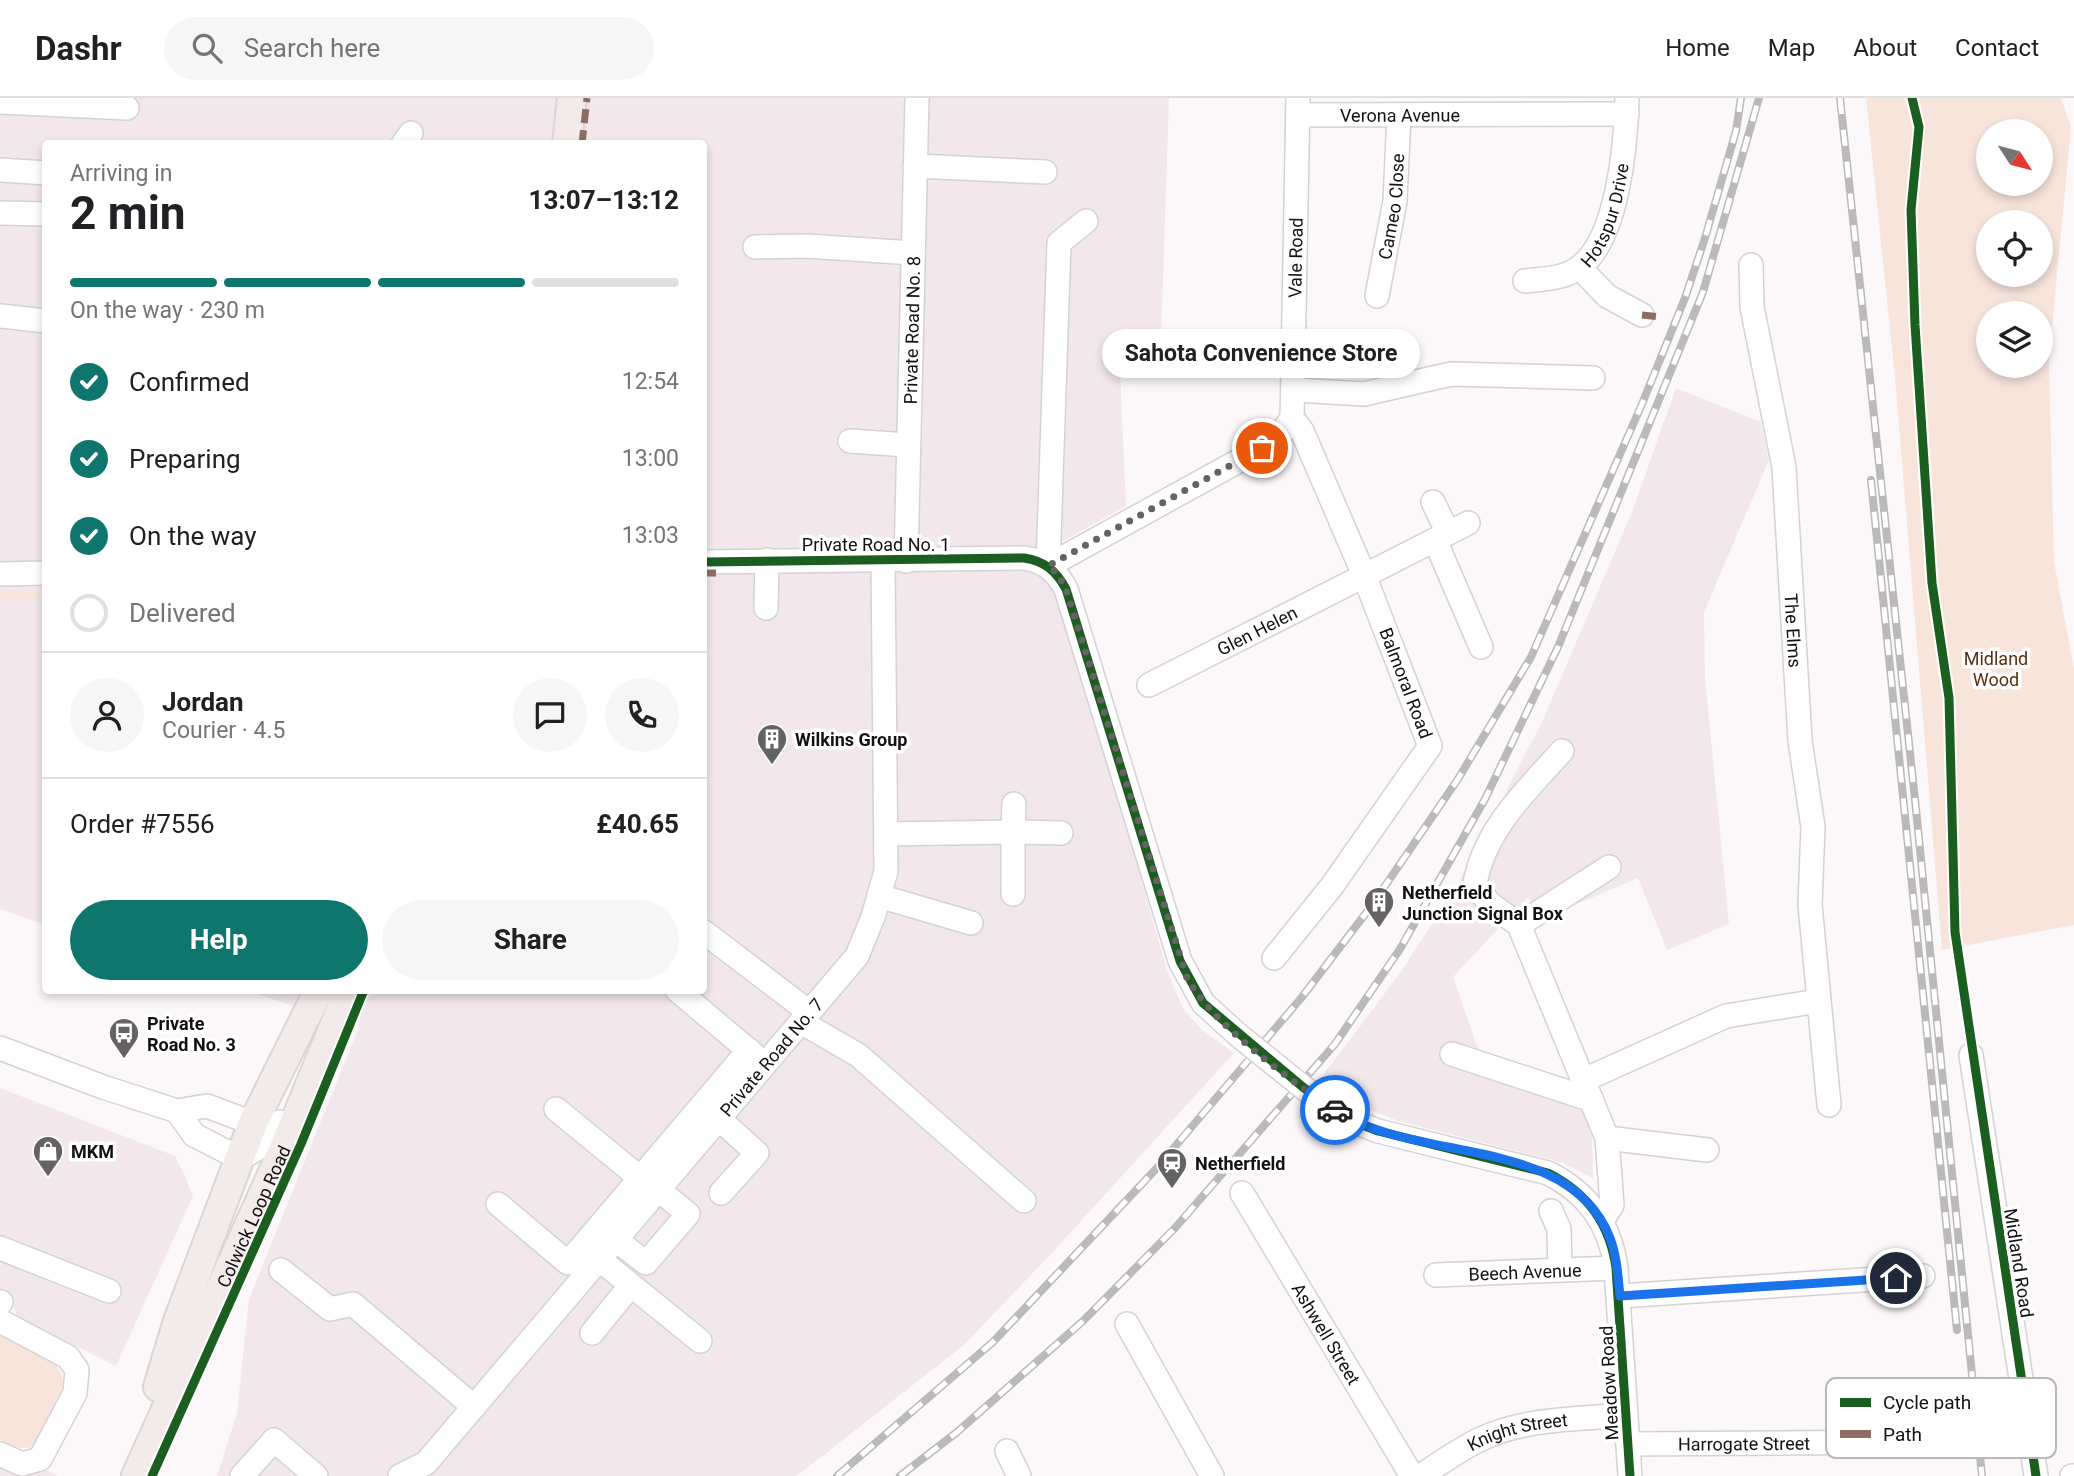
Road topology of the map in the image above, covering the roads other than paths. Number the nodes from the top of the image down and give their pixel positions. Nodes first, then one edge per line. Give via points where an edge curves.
1 (572, 98) edge
2 (917, 98) edge
3 (0, 102) edge
4 (1507, 106) edge
5 (1627, 106) edge
6 (1298, 107) edge
7 (127, 108) dead end
8 (1399, 116) junction
9 (567, 140) edge
10 (915, 166) junction
11 (0, 170) edge
12 (1045, 172) dead end
13 (42, 173) edge
14 (0, 213) edge
15 (42, 214) edge
16 (1086, 221) dead end
17 (755, 247) dead end
18 (913, 253) junction
19 (1751, 265) dead end
20 (1580, 268) junction
21 (1525, 281) dead end
22 (1377, 296) dead end
23 (1642, 315) dead end
24 (0, 316) edge
25 (42, 321) edge
26 (1593, 378) dead end
27 (1295, 390) junction
28 (1292, 418) junction
29 (850, 441) dead end
30 (908, 445) junction
31 (1433, 502) dead end
32 (1450, 532) junction
33 (767, 559) junction
34 (883, 561) junction
35 (906, 561) junction
36 (707, 562) edge
37 (1048, 566) junction
38 (42, 573) edge
39 (0, 574) edge
40 (1364, 575) junction
41 (766, 608) dead end
42 (1481, 647) dead end
43 (1149, 685) dead end
44 (1563, 751) dead end
45 (1014, 804) dead end
46 (1013, 832) junction
47 (1061, 833) dead end
48 (886, 834) junction
49 (1609, 867) dead end
50 (1013, 894) dead end
51 (879, 896) junction
52 (971, 923) dead end
53 (1518, 925) junction
54 (707, 935) edge
55 (1274, 958) dead end
56 (318, 994) edge
57 (336, 994) edge
58 (347, 994) edge
59 (682, 994) edge
60 (1818, 1001) junction
61 (805, 1017) junction
62 (0, 1048) edge
63 (1452, 1054) dead end
64 (1971, 1055) dead end
65 (757, 1057) junction
66 (1588, 1090) junction
67 (1829, 1105) dead end
68 (556, 1109) dead end
69 (177, 1111) junction
70 (719, 1119) junction
71 (271, 1134) junction
72 (1607, 1138) junction
73 (1707, 1150) dead end
74 (239, 1158) junction
75 (649, 1184) junction
76 (721, 1193) dead end
77 (1242, 1193) dead end
78 (1024, 1201) dead end
79 (498, 1204) dead end
80 (1551, 1211) dead end
81 (1598, 1215) junction
82 (616, 1240) junction
83 (0, 1248) edge
84 (600, 1259) junction
85 (1616, 1268) junction
86 (281, 1269) dead end
87 (1560, 1270) junction
88 (1436, 1275) dead end
89 (1923, 1276) dead end
90 (631, 1285) junction
91 (110, 1292) dead end
92 (1620, 1296) junction
93 (0, 1321) edge
94 (1127, 1324) dead end
95 (592, 1333) dead end
96 (700, 1341) dead end
97 (2021, 1378) edge
98 (474, 1407) junction
99 (1626, 1415) junction
100 (151, 1438) junction
101 (1826, 1443) edge
102 (1628, 1444) junction
103 (1007, 1451) dead end
104 (0, 1454) edge
105 (2033, 1458) edge
106 (429, 1469) edge
107 (136, 1476) edge
108 (242, 1476) edge
109 (316, 1476) edge
110 (400, 1476) edge
111 (1018, 1476) edge
112 (1212, 1476) edge
113 (1412, 1476) edge
114 (1420, 1476) edge
115 (1630, 1476) edge
116 (2036, 1476) edge

1 - 9 main road
2 - 10 street, Private Road No. 8
3 - 7 street
4 - 5 street, Verona Avenue
4 - 8 street, Verona Avenue
5 - 20 street, Hotspur Drive via 1609,221 1600,244
6 - 8 street, Verona Avenue
6 - 27 street, Vale Road
8 - 22 street, Cameo Close via 1395,201
10 - 12 street
10 - 18 street, Private Road No. 8
11 - 13 street
14 - 15 street
16 - 37 street via 1059,243
17 - 18 street
18 - 30 street, Private Road No. 8
19 - 60 street, The Elms via 1752,307 1784,467 1800,741 1813,827 1810,905
20 - 21 street, Hotspur Drive
20 - 23 street via 1607,296
24 - 25 street
26 - 27 street via 1564,367 1451,374 1364,394
27 - 28 street, Vale Road
28 - 37 street via 1278,438 1262,448
28 - 40 street, Balmoral Road via 1302,431
29 - 30 street
30 - 35 street, Private Road No. 8
31 - 32 street
32 - 40 street, Glen Helen
32 - 42 street
33 - 34 street, Private Road No. 1
33 - 36 street, Private Road No. 1
33 - 41 street
34 - 35 street, Private Road No. 1
34 - 48 street, Private Road No. 7
35 - 37 street, Private Road No. 1 via 1024,558
37 - 81 street, bridge via 1057,573 1070,601 1180,961 1195,992 1218,1017 1350,1120 1548,1173 1564,1181
38 - 39 street
40 - 43 street, Glen Helen
40 - 55 street, Balmoral Road via 1430,746 1332,886
44 - 53 street via 1504,817 1478,865 1475,884 1489,903
45 - 46 street
46 - 47 street
46 - 48 street
46 - 50 street
48 - 51 street, Private Road No. 7 via 886,871
49 - 53 street
51 - 52 street
51 - 61 street, Private Road No. 7 via 857,956
53 - 66 street
54 - 61 street
56 - 71 main road, Colwick Loop Road
57 - 71 street
58 - 71 main road, Colwick Loop Road
59 - 65 street
60 - 66 street via 1726,1016
60 - 67 street, The Elms
61 - 65 street, Private Road No. 7
61 - 78 street via 858,1055
62 - 69 street
63 - 66 street
64 - 97 street, Midland Road
65 - 70 street, Private Road No. 7
65 - 75 street
66 - 72 street
68 - 75 street
69 - 71 street via 206,1106
69 - 74 street via 194,1135
70 - 75 street, Private Road No. 7
70 - 76 street via 757,1153
71 - 74 main road, Colwick Loop Road
71 - 100 main road, Colwick Loop Road
72 - 73 street
72 - 81 street via 1612,1205
74 - 100 main road, Colwick Loop Road via 178,1321 153,1404
75 - 79 street via 568,1263
75 - 82 street, Private Road No. 7
75 - 82 street via 688,1214 646,1264
77 - 113 street, Ashwell Street
80 - 87 street via 1559,1229
81 - 85 street, Meadow Road via 1611,1240
82 - 84 street, Private Road No. 7
83 - 91 street
84 - 90 street
84 - 98 street, Private Road No. 7
85 - 87 street, Beech Avenue
85 - 92 street, Meadow Road
86 - 98 street via 330,1310 353,1304
87 - 88 street, Beech Avenue
89 - 92 street
90 - 95 street
90 - 96 street
92 - 99 street, Meadow Road
93 - 104 street via 68,1357 79,1378 40,1459 22,1464
94 - 112 street
98 - 106 street, Private Road No. 7
99 - 102 street, Meadow Road
99 - 114 street, Knight Street via 1510,1429 1483,1438
100 - 107 main road, Colwick Loop Road
101 - 102 street, Harrogate Street
102 - 115 street, Meadow Road
103 - 111 street
105 - 116 street, Midland Road
106 - 110 street
108 - 109 street via 274,1440

